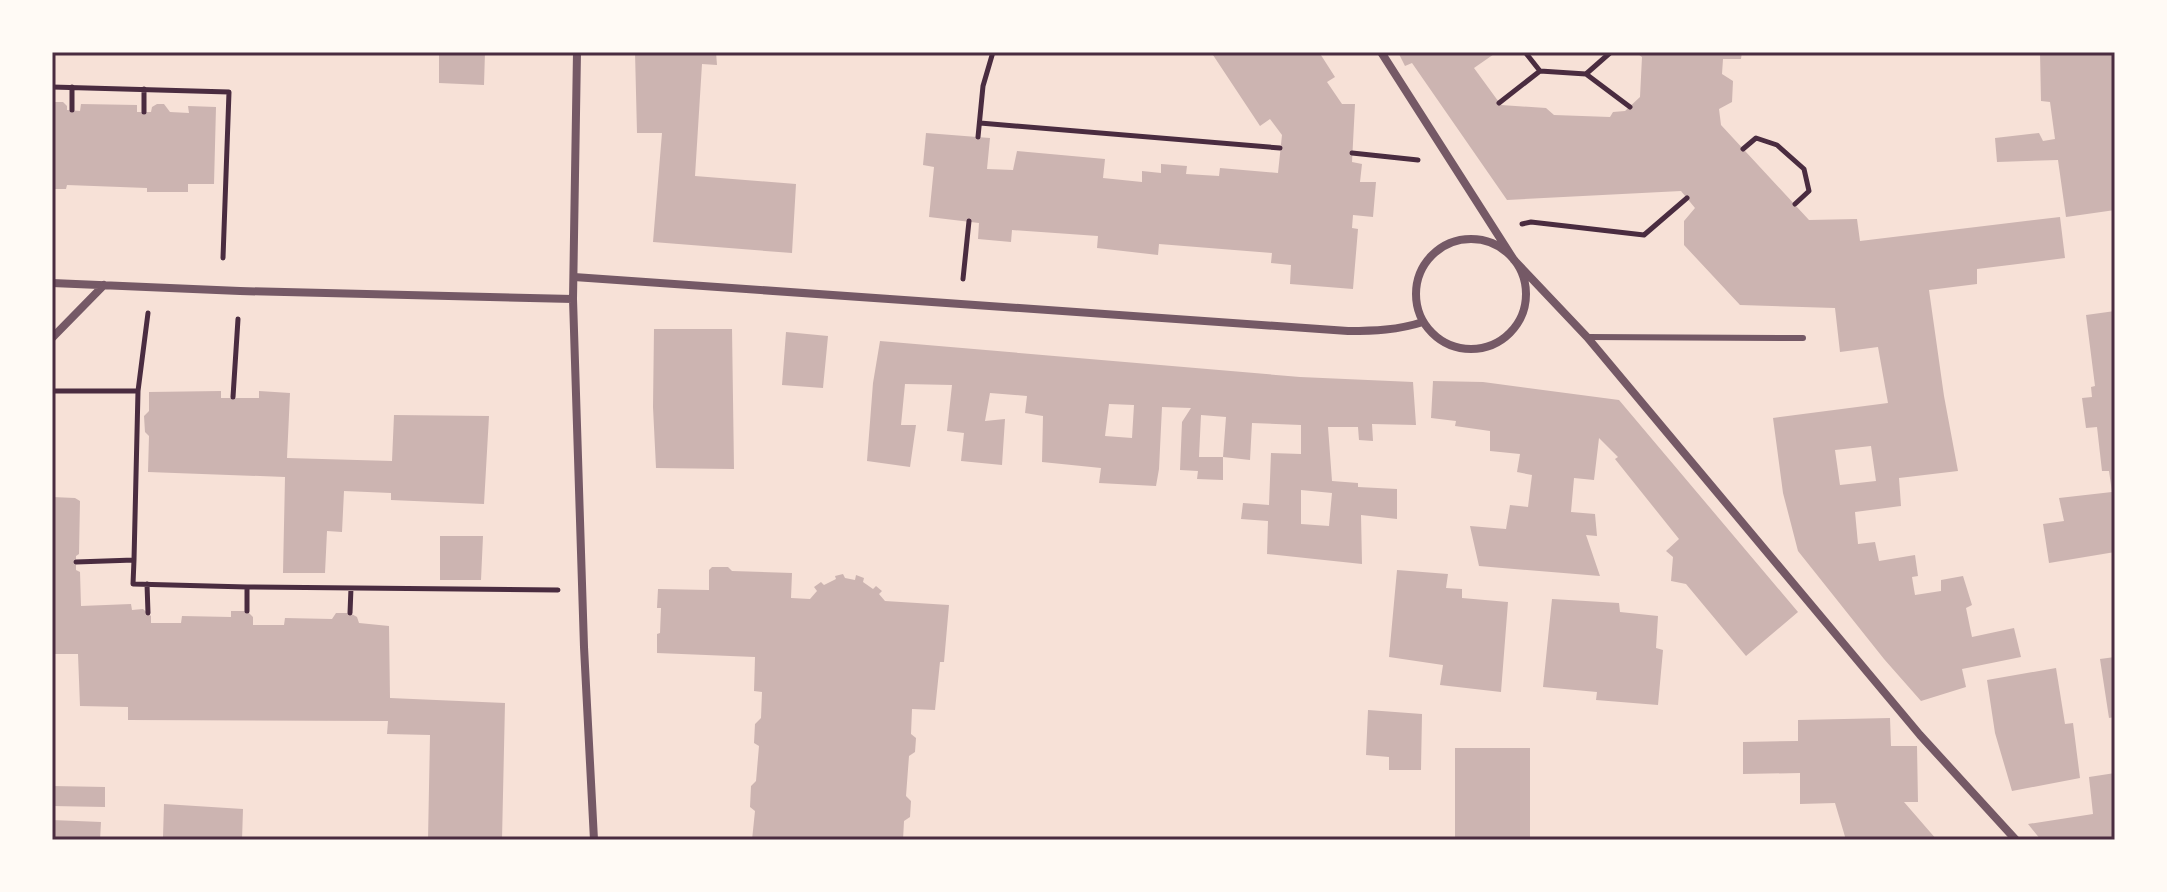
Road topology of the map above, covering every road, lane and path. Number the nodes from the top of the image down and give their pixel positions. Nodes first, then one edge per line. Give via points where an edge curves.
1 (577, 52) edge
2 (993, 52) edge
3 (1381, 52) edge
4 (1525, 52) edge
5 (1611, 52) edge
6 (1540, 71) junction
7 (1586, 74) junction
8 (52, 87) edge
9 (72, 87) junction
10 (144, 89) junction
11 (1499, 103) dead end
12 (1630, 107) dead end
13 (72, 110) dead end
14 (144, 112) dead end
15 (980, 123) junction
16 (978, 137) dead end
17 (1280, 148) dead end
18 (1743, 149) dead end
19 (1352, 153) dead end
20 (1451, 164) junction
21 (1687, 198) dead end
22 (1795, 204) dead end
23 (969, 221) dead end
24 (1494, 229) junction
25 (223, 258) dead end
26 (1514, 260) junction
27 (574, 277) junction
28 (52, 283) edge
29 (104, 285) junction
30 (152, 288) junction
31 (240, 291) junction
32 (573, 299) junction
33 (960, 304) junction
34 (1423, 322) junction
35 (1587, 337) junction
36 (52, 338) edge
37 (1803, 338) dead end
38 (52, 391) edge
39 (138, 391) junction
40 (233, 397) dead end
41 (134, 560) junction
42 (76, 562) dead end
43 (147, 584) junction
44 (247, 587) junction
45 (351, 588) junction
46 (583, 590) junction
47 (247, 611) dead end
48 (148, 613) dead end
49 (350, 613) dead end
50 (594, 840) edge
51 (2016, 840) edge

1 - 27 street
2 - 15 path
3 - 20 street
4 - 6 path
5 - 7 path
6 - 7 path
6 - 11 path
7 - 12 path
8 - 9 path
9 - 10 path
9 - 13 path
10 - 14 path
10 - 25 path via 229,92
15 - 16 path
15 - 17 path
18 - 22 path via 1756,138 1777,145 1804,169 1809,191
19 - 20 path
20 - 24 street
21 - 24 path via 1644,235 1531,222
23 - 33 path
24 - 26 street
26 - 34 street via 1496,244 1473,238 1436,250 1416,284
26 - 34 street via 1524,280 1525,304 1505,337 1484,348 1460,348 1439,339
26 - 35 street
27 - 32 street
27 - 33 street
28 - 29 street
29 - 30 street
29 - 36 street
30 - 31 street
30 - 39 path
31 - 32 street
31 - 40 path
32 - 46 street
33 - 34 street via 1348,331
35 - 37 lane
35 - 51 street via 1905,717
38 - 39 path
39 - 41 path
41 - 42 path
41 - 43 path via 133,584
43 - 44 path
43 - 48 path
44 - 45 path
44 - 47 path
45 - 46 path
45 - 49 path
46 - 50 street

